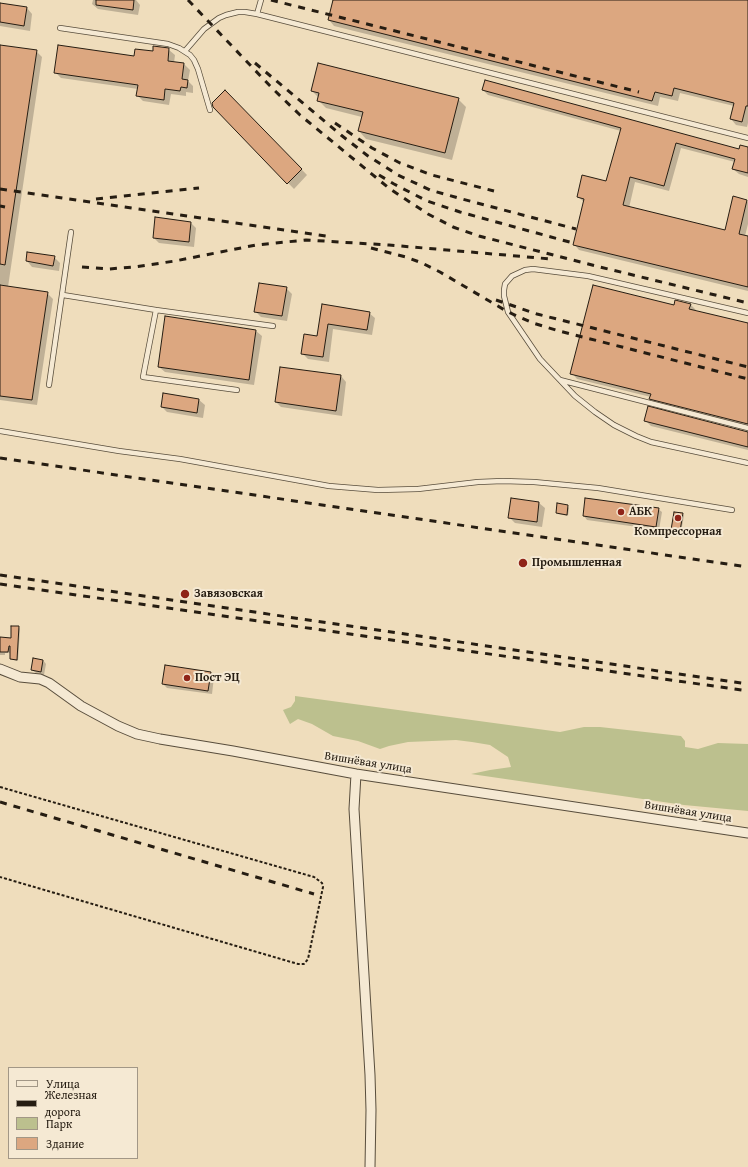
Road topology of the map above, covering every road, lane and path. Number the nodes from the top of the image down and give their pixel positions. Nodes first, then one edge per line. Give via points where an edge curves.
1 (261, 0) edge
2 (257, 14) junction
3 (60, 28) dead end
4 (185, 51) junction
5 (210, 110) dead end
6 (748, 138) edge
7 (71, 232) dead end
8 (63, 295) junction
9 (156, 310) junction
10 (748, 313) edge
11 (273, 326) dead end
12 (559, 380) junction
13 (50, 385) dead end
14 (237, 390) dead end
15 (748, 428) edge
16 (0, 431) edge
17 (748, 463) edge
18 (732, 510) dead end
19 (0, 669) edge
20 (356, 774) junction
21 (0, 787) edge
22 (748, 833) edge
23 (0, 877) edge
24 (370, 1167) edge

1 - 2 lane
2 - 4 lane via 238,12 219,18 204,29
2 - 6 lane
3 - 4 lane via 168,44
4 - 5 lane via 194,60 198,69
7 - 8 lane
8 - 9 lane
8 - 13 lane
9 - 11 lane
9 - 14 lane via 143,377
10 - 12 lane via 588,276 525,270 512,276 505,284 504,296 508,312 540,359
12 - 15 lane
12 - 17 lane via 595,412 636,436 651,442
16 - 18 lane via 187,460 329,486 385,490 478,482 534,482 598,488
19 - 20 street, Вишнёвая улица via 20,677 40,679 49,683 81,706 137,734
20 - 22 street, Вишнёвая улица
20 - 24 street via 354,809 370,1075
21 - 23 path via 314,877 322,883 323,888 308,959 304,964 298,964

